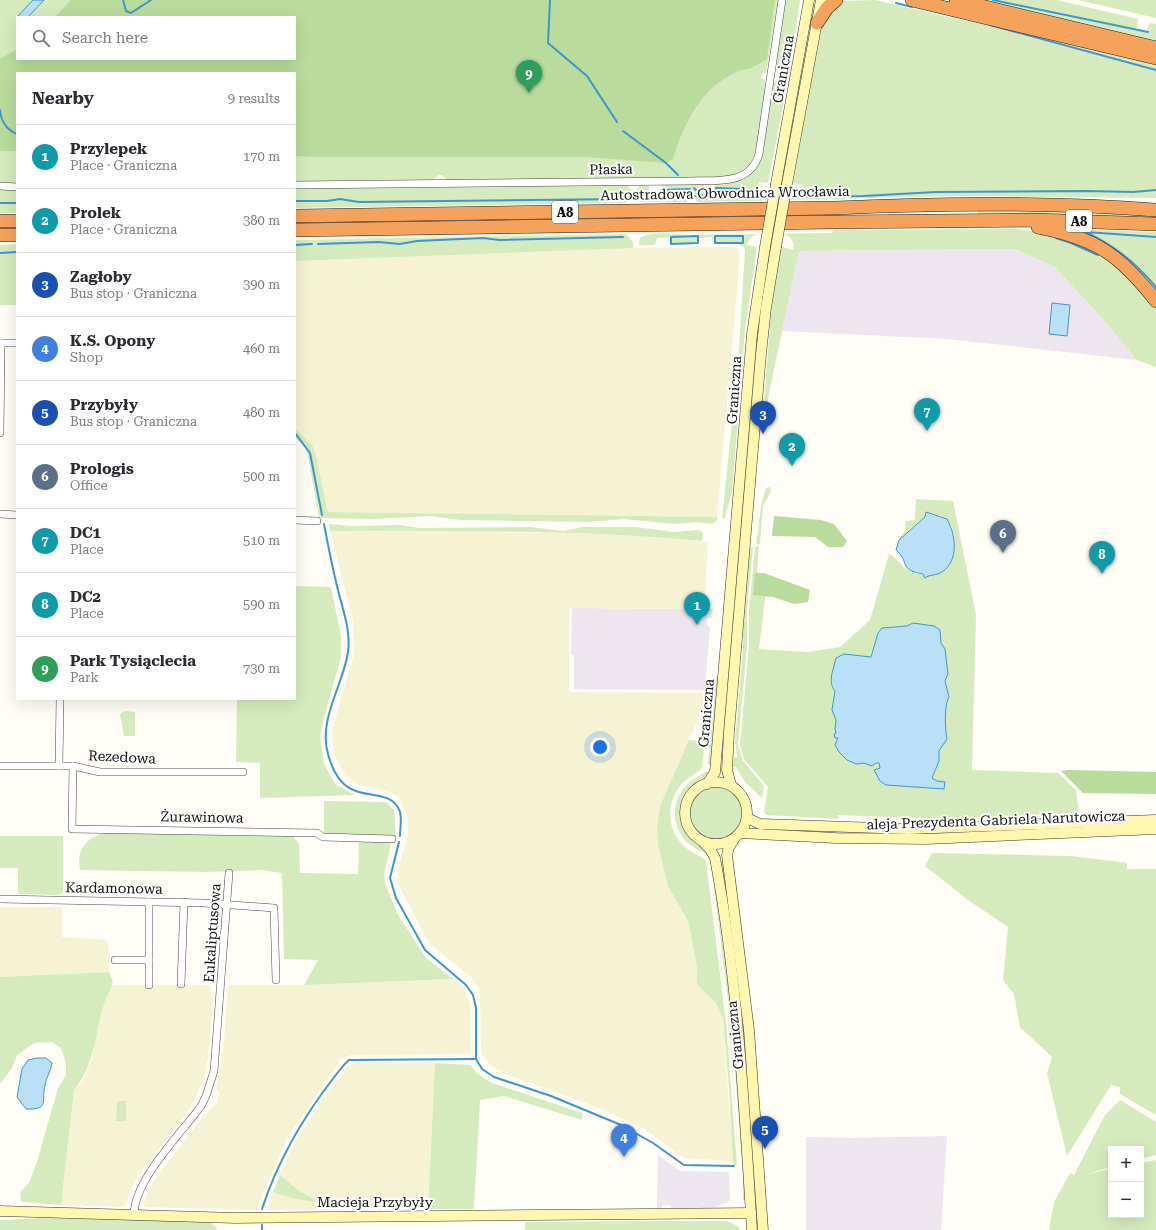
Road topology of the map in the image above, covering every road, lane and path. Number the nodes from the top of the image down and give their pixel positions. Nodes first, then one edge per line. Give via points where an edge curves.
1 (782, 0) edge
2 (809, 0) edge
3 (821, 0) edge
4 (836, 0) edge
5 (912, 0) edge
6 (956, 0) edge
7 (817, 23) junction
8 (1156, 48) edge
9 (1156, 58) edge
10 (296, 185) edge
11 (0, 186) edge
12 (16, 187) edge
13 (1156, 201) edge
14 (1122, 207) junction
15 (1156, 210) edge
16 (296, 216) edge
17 (0, 221) edge
18 (16, 221) edge
19 (1002, 221) junction
20 (1156, 224) edge
21 (296, 230) edge
22 (0, 235) edge
23 (16, 235) edge
24 (1156, 301) edge
25 (1, 343) edge
26 (16, 343) edge
27 (0, 403) edge
28 (0, 433) edge
29 (0, 514) edge
30 (16, 515) edge
31 (296, 520) edge
32 (317, 521) dead end
33 (60, 700) edge
34 (0, 766) edge
35 (59, 766) junction
36 (73, 766) junction
37 (243, 772) dead end
38 (707, 784) junction
39 (731, 785) junction
40 (747, 818) junction
41 (1156, 820) edge
42 (1156, 829) edge
43 (737, 836) junction
44 (392, 839) dead end
45 (703, 842) junction
46 (229, 873) dead end
47 (0, 899) edge
48 (149, 902) junction
49 (184, 902) junction
50 (227, 905) junction
51 (115, 960) dead end
52 (149, 960) junction
53 (276, 980) dead end
54 (149, 984) dead end
55 (181, 984) dead end
56 (0, 1211) edge
57 (751, 1213) junction
58 (134, 1214) junction
59 (752, 1230) edge
60 (763, 1230) edge

1 - 10 street, Płaska via 759,154 751,170 740,178 681,181
2 - 38 main road, Graniczna, bridge via 752,334 715,772
3 - 7 main road, Graniczna
4 - 7 highway
5 - 9 highway
6 - 8 highway
7 - 39 main road, Graniczna, bridge via 766,308 729,732 727,770
11 - 12 street
13 - 14 highway
14 - 15 highway, Autostradowa Obwodnica Wrocławia / A8
14 - 16 highway, Autostradowa Obwodnica Wrocławia / A8 via 1036,204 907,205
17 - 18 highway
19 - 20 highway, A8
19 - 21 highway, A8
19 - 24 highway via 1066,232 1093,243 1119,260
22 - 23 highway
25 - 26 street
25 - 27 street
27 - 28 street
29 - 30 street
31 - 32 street
33 - 35 street
34 - 35 street, Rezedowa
35 - 36 street, Rezedowa
36 - 37 street, Rezedowa via 100,772
36 - 44 street, Żurawinowa via 72,829 267,831 317,833 323,837
38 - 39 main road via 718,782
38 - 45 main road via 690,797 685,814 691,833
39 - 40 main road via 746,802
40 - 41 main road, aleja Prezydenta Gabriela Narutowicza via 760,824 908,829
40 - 43 main road
42 - 43 main road, aleja Prezydenta Gabriela Narutowicza via 926,839
43 - 45 main road via 718,844
43 - 60 main road, Graniczna via 727,855 749,1030
45 - 57 main road, Graniczna via 715,857 728,945 740,1055
46 - 50 street, Eukaliptusowa
47 - 48 street, Kardamonowa
48 - 49 street, Kardamonowa
48 - 52 street
49 - 50 street, Kardamonowa
49 - 55 street
50 - 53 street, Kardamonowa via 274,908
50 - 58 street, Eukaliptusowa via 214,1071 206,1096 190,1121 142,1183 134,1204
51 - 52 street
52 - 54 street
56 - 58 main road, Macieja Przybyły
57 - 58 main road, Macieja Przybyły via 236,1218
57 - 59 main road, Graniczna

